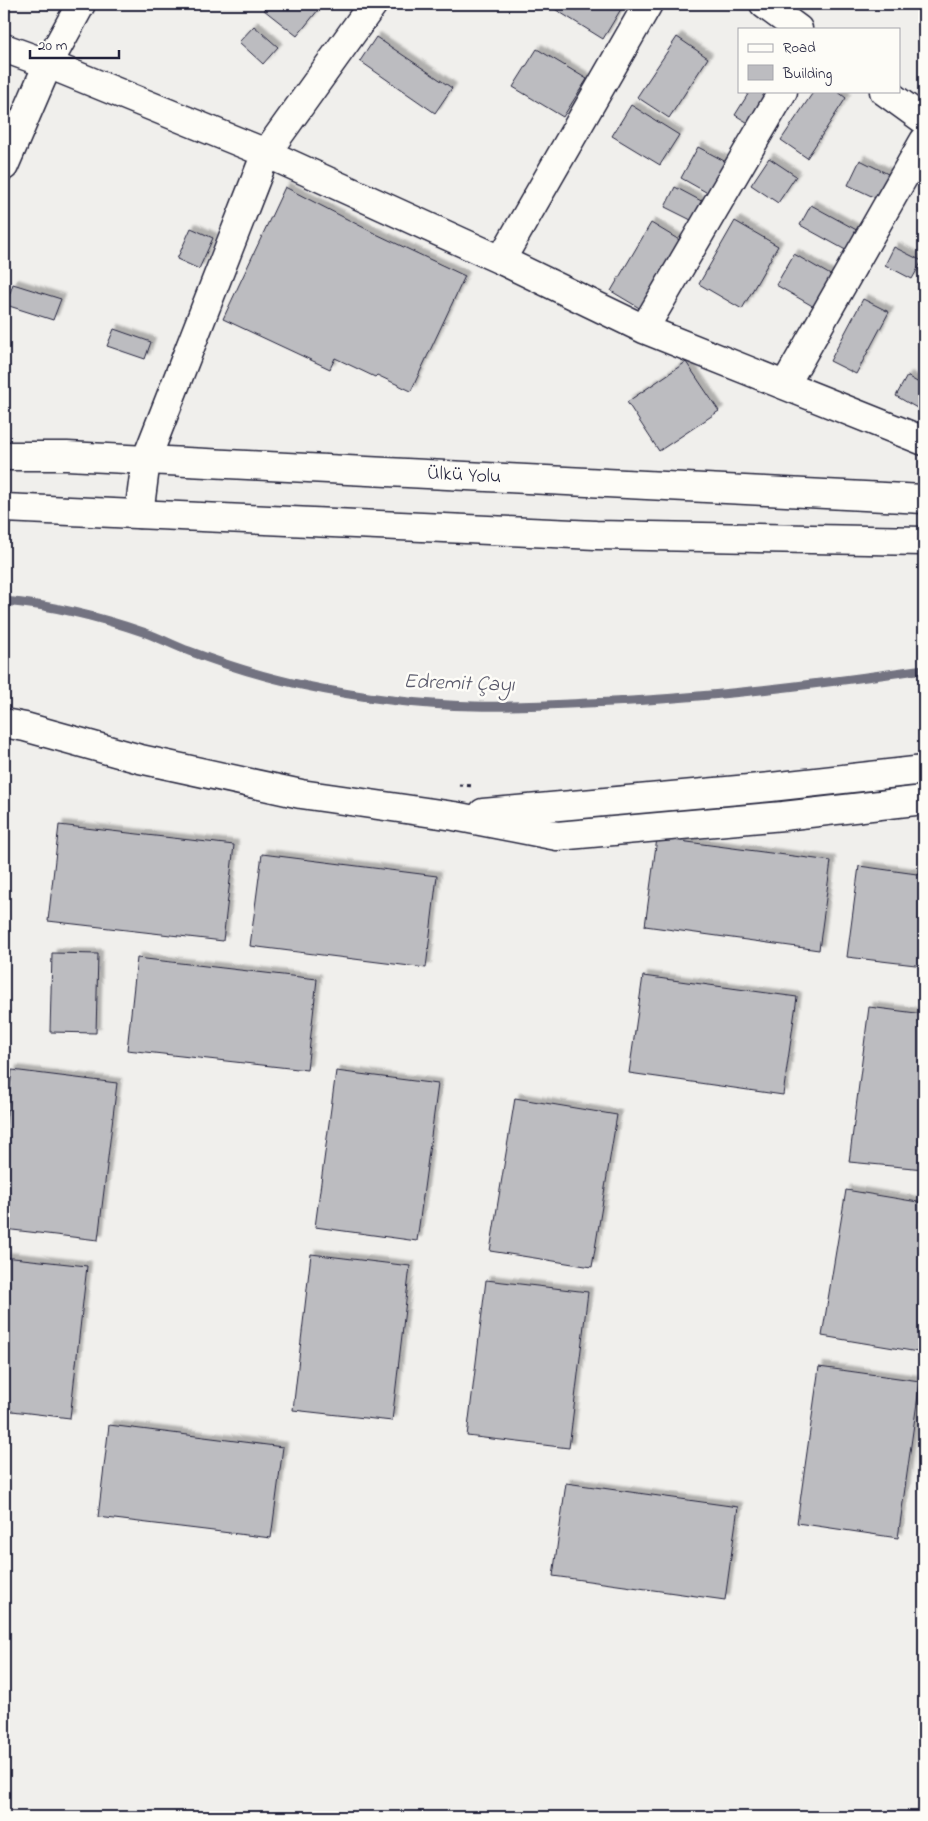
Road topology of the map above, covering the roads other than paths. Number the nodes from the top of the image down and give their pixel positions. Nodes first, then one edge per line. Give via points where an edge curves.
1 (81, 4) edge
2 (373, 4) edge
3 (648, 4) edge
4 (764, 4) edge
5 (797, 28) edge
6 (4, 48) edge
7 (48, 64) junction
8 (782, 92) edge
9 (885, 92) edge
10 (924, 120) edge
11 (924, 141) edge
12 (266, 153) junction
13 (4, 166) edge
14 (501, 260) junction
15 (644, 330) junction
16 (785, 385) junction
17 (924, 441) edge
18 (4, 456) edge
19 (146, 460) junction
20 (924, 499) edge
21 (4, 508) edge
22 (139, 514) junction
23 (924, 541) edge
24 (4, 723) edge
25 (924, 770) edge
26 (924, 800) edge
27 (454, 816) junction

1 - 7 street
2 - 12 street
3 - 14 street
4 - 5 street
6 - 7 street
7 - 12 street
7 - 13 street
8 - 15 street
9 - 10 street
11 - 16 street
12 - 14 street
12 - 19 street
14 - 15 street
15 - 16 street
16 - 17 street
18 - 19 street, Ülkü Yolu
19 - 20 street, Ülkü Yolu
19 - 22 street
21 - 22 street
22 - 23 street via 596,535
24 - 27 street via 140,759 302,794
25 - 27 street
26 - 27 street via 558,836

